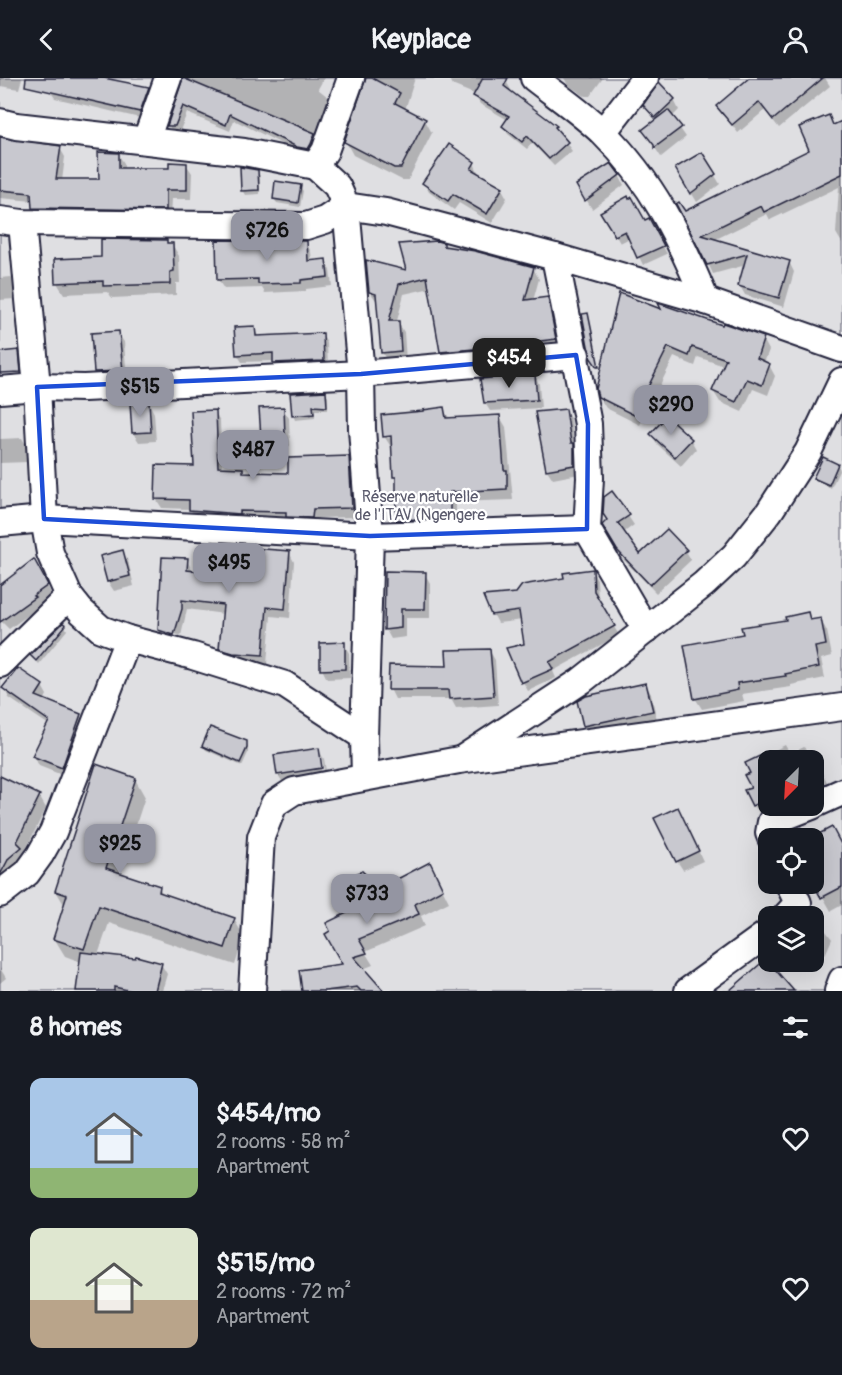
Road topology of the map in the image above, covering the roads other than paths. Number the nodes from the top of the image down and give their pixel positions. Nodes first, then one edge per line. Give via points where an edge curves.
1 (168, 78) edge
2 (351, 78) edge
3 (534, 78) edge
4 (645, 78) edge
5 (0, 122) edge
6 (603, 132) junction
7 (146, 140) junction
8 (315, 166) junction
9 (346, 206) junction
10 (11, 222) edge
11 (555, 257) junction
12 (706, 301) junction
13 (842, 349) edge
14 (576, 355) junction
15 (361, 374) junction
16 (842, 381) edge
17 (37, 387) junction
18 (0, 390) edge
19 (44, 519) junction
20 (0, 523) edge
21 (587, 529) junction
22 (370, 536) junction
23 (69, 596) junction
24 (646, 630) junction
25 (128, 639) junction
26 (0, 664) edge
27 (842, 707) edge
28 (364, 737) junction
29 (459, 760) junction
30 (365, 777) junction
31 (842, 792) edge
32 (824, 800) edge
33 (785, 816) edge
34 (770, 828) edge
35 (0, 894) edge
36 (758, 940) edge
37 (842, 980) edge
38 (252, 991) edge
39 (687, 991) edge
40 (838, 991) edge

1 - 7 street
2 - 8 street via 325,151
3 - 6 street
4 - 6 street
5 - 7 street
6 - 12 street via 650,188 680,238
7 - 8 street via 244,152
8 - 9 street via 337,186
9 - 10 street via 325,220 306,226
9 - 11 street via 386,212
9 - 15 street
10 - 17 street
11 - 12 street
11 - 14 street
12 - 13 street
14 - 15 street
14 - 21 street via 588,424
15 - 17 street
15 - 22 street
16 - 24 street via 808,452 735,556
17 - 18 street
17 - 19 street
19 - 20 street
19 - 22 street
19 - 23 street via 50,553
21 - 22 street
21 - 24 street
22 - 28 street
23 - 25 street via 101,629
23 - 26 street
24 - 29 street via 581,681
25 - 28 street via 285,685
25 - 35 street via 53,832 27,873
27 - 29 street
28 - 30 street
29 - 30 street
30 - 38 street via 294,791 274,804 261,837
31 - 32 street
33 - 34 street via 771,822
36 - 39 street
37 - 40 street

